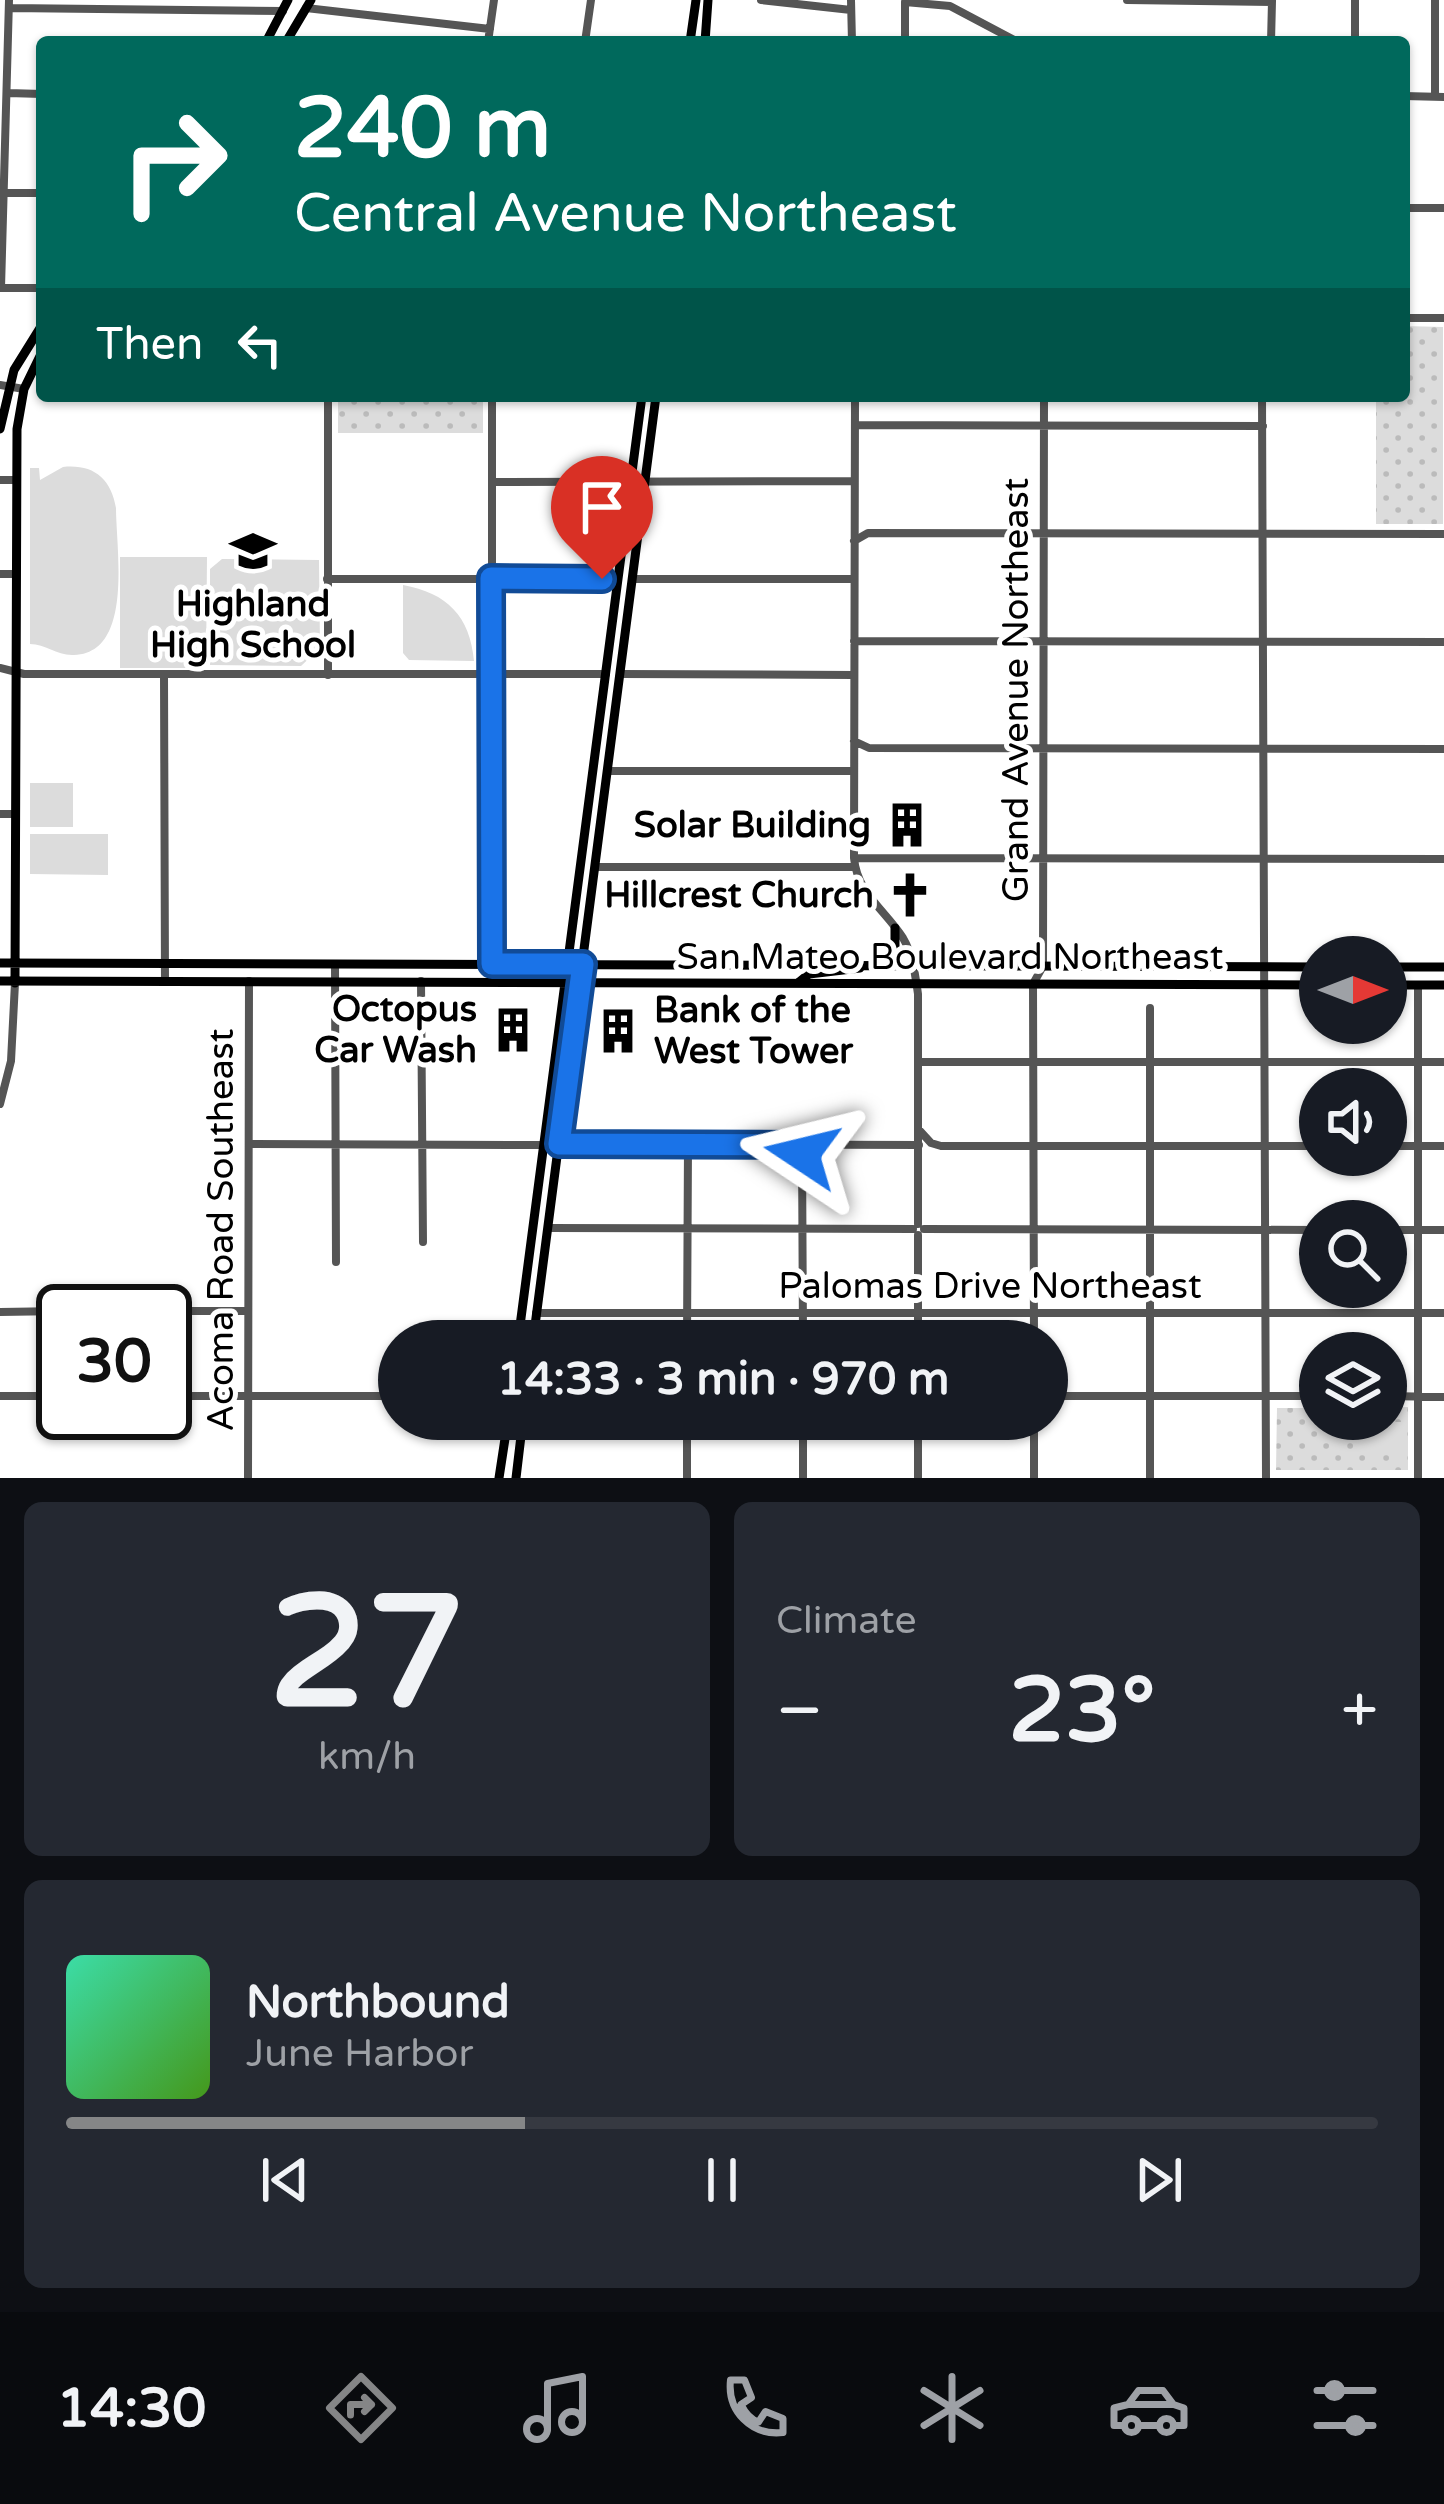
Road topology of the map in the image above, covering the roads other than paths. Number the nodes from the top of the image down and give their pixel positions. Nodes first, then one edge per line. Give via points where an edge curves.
1 (494, 0) edge
2 (591, 0) edge
3 (696, 0) edge
4 (708, 0) edge
5 (761, 0) edge
6 (1127, 0) edge
7 (1355, 0) edge
8 (1435, 0) edge
9 (905, 1) edge
10 (1272, 1) edge
11 (9, 4) edge
12 (309, 4) edge
13 (285, 5) edge
14 (851, 5) edge
15 (490, 29) junction
16 (269, 36) edge
17 (290, 36) edge
18 (489, 36) edge
19 (586, 36) edge
20 (691, 36) edge
21 (705, 36) edge
22 (851, 36) edge
23 (905, 36) edge
24 (1007, 36) edge
25 (1271, 36) edge
26 (1355, 36) edge
27 (4, 42) edge
28 (7, 93) junction
29 (36, 94) edge
30 (1439, 96) edge
31 (2, 193) edge
32 (36, 193) edge
33 (1410, 208) edge
34 (1444, 208) edge
35 (1, 288) edge
36 (36, 288) edge
37 (1410, 318) edge
38 (1444, 319) edge
39 (36, 334) edge
40 (36, 364) edge
41 (4, 386) edge
42 (24, 389) junction
43 (328, 402) edge
44 (492, 402) edge
45 (641, 402) edge
46 (655, 402) edge
47 (854, 402) edge
48 (1044, 402) edge
49 (1262, 402) edge
50 (855, 425) junction
51 (1263, 426) junction
52 (1044, 427) junction
53 (0, 429) edge
54 (0, 480) edge
55 (16, 480) junction
56 (491, 482) junction
57 (630, 482) junction
58 (644, 482) junction
59 (854, 482) junction
60 (329, 483) junction
61 (341, 483) dead end
62 (854, 522) junction
63 (1044, 532) junction
64 (868, 533) junction
65 (1262, 534) junction
66 (1444, 534) edge
67 (854, 542) junction
68 (0, 574) edge
69 (15, 574) junction
70 (491, 578) junction
71 (328, 579) junction
72 (618, 579) junction
73 (632, 579) junction
74 (854, 579) junction
75 (854, 640) junction
76 (1043, 640) junction
77 (1261, 640) junction
78 (1444, 642) edge
79 (0, 668) edge
80 (16, 674) junction
81 (164, 674) junction
82 (328, 674) junction
83 (606, 674) junction
84 (620, 674) junction
85 (492, 675) junction
86 (854, 675) junction
87 (854, 742) junction
88 (869, 748) junction
89 (1262, 748) junction
90 (1043, 749) junction
91 (1444, 749) edge
92 (854, 758) junction
93 (609, 771) junction
94 (854, 771) junction
95 (0, 814) edge
96 (15, 814) junction
97 (1043, 858) junction
98 (1262, 858) junction
99 (1444, 859) edge
100 (854, 862) junction
101 (596, 867) junction
102 (896, 928) junction
103 (0, 963) edge
104 (15, 963) junction
105 (164, 963) junction
106 (335, 963) junction
107 (492, 964) junction
108 (567, 964) junction
109 (583, 964) junction
110 (864, 965) junction
111 (889, 965) junction
112 (914, 966) junction
113 (1043, 966) junction
114 (1262, 967) junction
115 (1299, 967) edge
116 (1407, 967) edge
117 (1444, 967) edge
118 (0, 981) edge
119 (249, 981) junction
120 (165, 982) junction
121 (335, 982) junction
122 (421, 982) junction
123 (564, 982) junction
124 (15, 983) junction
125 (580, 983) junction
126 (798, 983) junction
127 (916, 984) junction
128 (1033, 984) junction
129 (1266, 985) junction
130 (1299, 985) edge
131 (1407, 985) edge
132 (1418, 985) junction
133 (1444, 986) edge
134 (1150, 1008) dead end
135 (919, 1062) junction
136 (1033, 1062) junction
137 (1266, 1062) junction
138 (1418, 1062) junction
139 (1444, 1062) edge
140 (1150, 1063) junction
141 (5, 1069) edge
142 (0, 1104) edge
143 (919, 1130) junction
144 (249, 1144) junction
145 (559, 1144) junction
146 (335, 1145) junction
147 (422, 1145) junction
148 (544, 1145) junction
149 (688, 1145) junction
150 (802, 1145) junction
151 (919, 1145) junction
152 (1033, 1146) junction
153 (1150, 1146) junction
154 (1265, 1146) junction
155 (1299, 1146) edge
156 (1407, 1147) edge
157 (1418, 1147) junction
158 (1444, 1147) edge
159 (548, 1228) junction
160 (687, 1229) junction
161 (803, 1229) junction
162 (918, 1229) junction
163 (1150, 1229) junction
164 (1034, 1230) junction
165 (1266, 1230) junction
166 (1299, 1230) edge
167 (1407, 1230) edge
168 (1418, 1230) junction
169 (1444, 1230) edge
170 (423, 1242) dead end
171 (336, 1262) dead end
172 (36, 1311) edge
173 (192, 1311) edge
174 (248, 1311) junction
175 (0, 1312) edge
176 (803, 1312) junction
177 (1034, 1312) junction
178 (536, 1313) junction
179 (687, 1313) junction
180 (919, 1313) junction
181 (1150, 1313) junction
182 (1266, 1313) junction
183 (1418, 1313) junction
184 (1444, 1313) edge
185 (521, 1320) edge
186 (535, 1320) edge
187 (687, 1320) edge
188 (803, 1320) edge
189 (919, 1320) edge
190 (1034, 1320) edge
191 (0, 1396) edge
192 (36, 1396) edge
193 (192, 1396) edge
194 (248, 1396) junction
195 (378, 1396) edge
196 (1068, 1396) edge
197 (1266, 1396) junction
198 (1299, 1396) edge
199 (1407, 1396) edge
200 (1419, 1396) junction
201 (1444, 1396) edge
202 (1150, 1397) junction
203 (505, 1440) edge
204 (521, 1440) edge
205 (687, 1440) edge
206 (803, 1440) edge
207 (919, 1440) edge
208 (1034, 1440) edge
209 (248, 1478) edge
210 (499, 1478) edge
211 (516, 1478) edge
212 (687, 1478) edge
213 (803, 1478) edge
214 (918, 1478) edge
215 (1034, 1478) edge
216 (1150, 1478) edge
217 (1266, 1478) edge
218 (1418, 1478) edge

1 - 15 street
2 - 19 street
3 - 20 main road
4 - 21 main road
5 - 14 street
6 - 10 street
7 - 26 street
8 - 30 street
9 - 23 street
9 - 24 street via 950,6
10 - 25 street
11 - 13 street
11 - 27 street
12 - 15 street
12 - 17 main road
13 - 16 main road
14 - 22 street
15 - 18 street
27 - 28 street
28 - 29 street
28 - 31 street
31 - 32 street
31 - 35 street
33 - 34 street
35 - 36 street
37 - 38 street
39 - 41 main road
40 - 42 main road
41 - 42 street
41 - 53 main road
42 - 55 main road
43 - 60 street
44 - 56 street
45 - 57 main road
46 - 58 main road
47 - 50 street
48 - 52 street, Grand Avenue Northeast
49 - 51 street
50 - 52 street
50 - 59 street
51 - 52 street
51 - 65 street
52 - 63 street, Grand Avenue Northeast
54 - 55 street
55 - 69 main road
56 - 57 street
56 - 70 street
57 - 58 street
57 - 72 main road
58 - 59 street
58 - 73 main road
59 - 62 street
60 - 61 street
60 - 71 street
62 - 64 street
62 - 67 street
63 - 64 street
63 - 65 street
63 - 76 street, Grand Avenue Northeast
64 - 67 street
65 - 66 street
65 - 77 street
67 - 74 street
68 - 69 street
69 - 80 main road
70 - 71 street
70 - 72 street
70 - 85 street
71 - 82 street
72 - 83 main road
73 - 74 street
73 - 84 main road
74 - 75 street
75 - 76 street
75 - 86 street
76 - 77 street
76 - 90 street, Grand Avenue Northeast
77 - 78 street
77 - 89 street
79 - 80 street
80 - 81 street
80 - 96 main road
81 - 82 street
81 - 105 street
82 - 85 street
83 - 85 street
83 - 108 main road
84 - 86 street
84 - 93 main road
85 - 107 street
86 - 87 street
87 - 88 street
87 - 92 street
88 - 90 street
88 - 92 street
89 - 90 street
89 - 91 street
89 - 98 street
90 - 97 street, Grand Avenue Northeast
92 - 94 street
93 - 94 street
93 - 101 main road
94 - 100 street
95 - 96 street
96 - 104 main road
97 - 98 street
97 - 100 street
97 - 113 street, Grand Avenue Northeast
98 - 99 street
98 - 114 street
100 - 101 street
100 - 102 street via 866,895
101 - 109 main road
102 - 111 main road
102 - 112 street
103 - 104 main road, San Mateo Boulevard Northeast
104 - 105 main road, San Mateo Boulevard Northeast
104 - 124 main road
105 - 106 main road, San Mateo Boulevard Northeast
105 - 120 street
106 - 107 main road, San Mateo Boulevard Northeast
106 - 121 street
107 - 108 main road, San Mateo Boulevard Northeast
108 - 109 main road, San Mateo Boulevard Northeast
108 - 123 main road
109 - 110 main road, San Mateo Boulevard Northeast
109 - 125 main road
110 - 111 main road, San Mateo Boulevard Northeast
110 - 126 main road
111 - 112 main road, San Mateo Boulevard Northeast
112 - 113 main road, San Mateo Boulevard Northeast
112 - 127 street
113 - 114 main road, San Mateo Boulevard Northeast
113 - 128 street, Grand Avenue Northeast
114 - 115 main road, San Mateo Boulevard Northeast
114 - 129 street
116 - 117 main road
118 - 124 main road, San Mateo Boulevard Northeast
119 - 120 main road, San Mateo Boulevard Northeast
119 - 121 main road, San Mateo Boulevard Northeast
119 - 144 street, Acoma Road Southeast
120 - 124 main road, San Mateo Boulevard Northeast
121 - 122 main road, San Mateo Boulevard Northeast
121 - 146 street
122 - 123 main road, San Mateo Boulevard Northeast
122 - 147 street
123 - 125 main road, San Mateo Boulevard Northeast
123 - 148 main road
124 - 141 street
125 - 126 main road, San Mateo Boulevard Northeast
125 - 145 main road
126 - 127 main road, San Mateo Boulevard Northeast
127 - 128 main road, San Mateo Boulevard Northeast
127 - 135 street
128 - 129 main road, San Mateo Boulevard Northeast
128 - 136 street, Grand Avenue Northeast
129 - 130 main road, San Mateo Boulevard Northeast
129 - 137 street
131 - 132 main road
132 - 133 main road
132 - 138 street
134 - 140 street
135 - 136 street
135 - 143 street
136 - 140 street
136 - 152 street, Grand Avenue Northeast
137 - 138 street
137 - 140 street
137 - 154 street
138 - 139 street
138 - 157 street
140 - 153 street
141 - 142 street
143 - 151 street
143 - 152 street via 941,1146
144 - 146 street
144 - 174 street, Acoma Road Southeast
145 - 149 street
145 - 159 main road
146 - 147 street
146 - 171 street
147 - 148 street
147 - 170 street
148 - 185 main road
149 - 150 street
149 - 160 street
150 - 151 street
150 - 161 street
151 - 162 street
152 - 153 street
152 - 164 street, Grand Avenue Northeast
153 - 154 street
153 - 163 street
154 - 155 street
154 - 165 street
156 - 157 street
157 - 158 street
157 - 168 street
159 - 160 street
159 - 178 main road
160 - 161 street
160 - 179 street
161 - 162 street
161 - 176 street
162 - 164 street
162 - 180 street
163 - 164 street
163 - 165 street
163 - 181 street
164 - 177 street, Grand Avenue Northeast
165 - 166 street
165 - 182 street
167 - 168 street
168 - 169 street
168 - 183 street
172 - 175 street
173 - 174 street
174 - 194 street, Acoma Road Southeast
176 - 179 street, Palomas Drive Northeast
176 - 180 street, Palomas Drive Northeast
176 - 188 street
177 - 180 street, Palomas Drive Northeast
177 - 181 street, Palomas Drive Northeast
177 - 190 street, Grand Avenue Northeast
178 - 179 street, Palomas Drive Northeast
178 - 186 main road
179 - 187 street
180 - 189 street
181 - 182 street, Palomas Drive Northeast
181 - 202 street
182 - 183 street, Palomas Drive Northeast
182 - 197 street
183 - 184 street, Palomas Drive Northeast
183 - 200 street
191 - 192 street
193 - 194 street
194 - 195 street
194 - 209 street, Acoma Road Southeast
196 - 202 street
197 - 198 street
197 - 202 street
197 - 217 street
199 - 200 street
200 - 201 street
200 - 218 street
202 - 216 street
203 - 210 main road
204 - 211 main road
205 - 212 street
206 - 213 street
207 - 214 street
208 - 215 street

